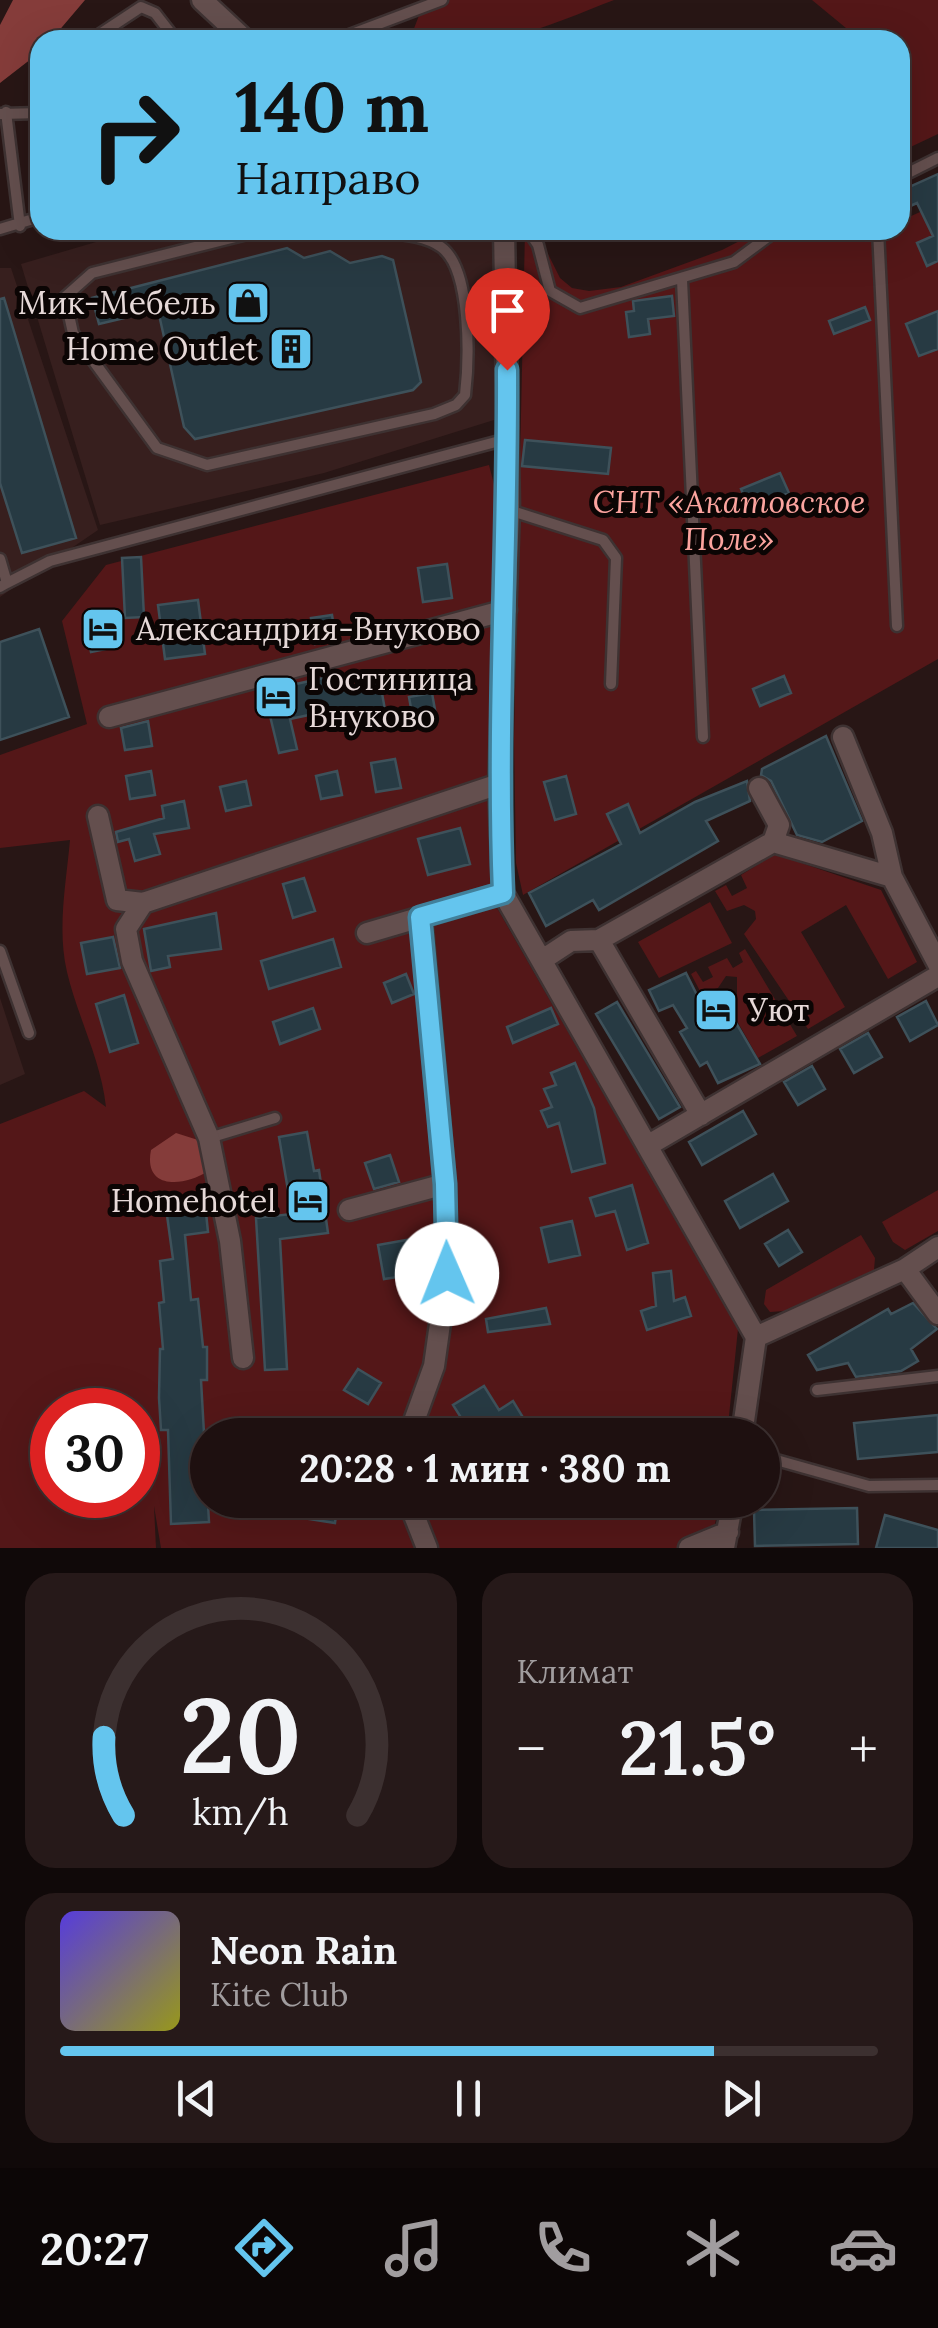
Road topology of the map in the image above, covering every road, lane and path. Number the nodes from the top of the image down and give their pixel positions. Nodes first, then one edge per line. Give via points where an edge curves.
1 (202, 0) edge
2 (442, 0) edge
3 (106, 30) edge
4 (168, 30) edge
5 (234, 30) edge
6 (362, 30) edge
7 (3, 113) edge
8 (30, 114) edge
9 (938, 158) edge
10 (910, 172) edge
11 (30, 222) edge
12 (20, 226) junction
13 (0, 229) edge
14 (223, 240) edge
15 (424, 240) edge
16 (504, 240) edge
17 (535, 240) edge
18 (764, 240) edge
19 (878, 240) edge
20 (682, 280) junction
21 (508, 439) junction
22 (508, 510) junction
23 (0, 559) edge
24 (4, 585) edge
25 (506, 610) junction
26 (897, 626) dead end
27 (610, 684) dead end
28 (108, 717) dead end
29 (703, 738) dead end
30 (843, 738) dead end
31 (499, 784) junction
32 (760, 788) dead end
33 (98, 816) dead end
34 (772, 842) junction
35 (892, 877) junction
36 (503, 893) junction
37 (143, 903) junction
38 (420, 917) junction
39 (367, 932) dead end
40 (599, 940) junction
41 (0, 950) edge
42 (542, 960) junction
43 (938, 964) edge
44 (938, 976) edge
45 (29, 1033) dead end
46 (701, 1114) junction
47 (275, 1118) dead end
48 (209, 1138) junction
49 (648, 1146) junction
50 (445, 1184) junction
51 (349, 1210) dead end
52 (938, 1248) edge
53 (905, 1269) junction
54 (938, 1314) edge
55 (756, 1337) junction
56 (243, 1358) dead end
57 (938, 1376) edge
58 (817, 1390) dead end
59 (415, 1418) edge
60 (744, 1418) edge
61 (780, 1461) edge
62 (938, 1485) edge
63 (415, 1518) edge
64 (726, 1540) edge
65 (426, 1548) edge
66 (688, 1548) edge

1 - 5 street
2 - 6 lane
3 - 4 lane via 140,7
7 - 8 lane
7 - 12 lane
9 - 10 lane
11 - 12 lane
12 - 13 lane
14 - 15 lane via 92,273 66,297 74,333 156,448 208,465 456,405 464,395 463,285 450,256
16 - 21 street
17 - 20 lane via 550,291 580,308
18 - 20 lane via 734,262
19 - 26 lane
20 - 29 lane
21 - 22 street
21 - 24 lane via 50,561
22 - 25 street
22 - 27 lane via 602,540 616,558
23 - 24 lane
25 - 28 street
25 - 31 street
30 - 35 street via 882,833
31 - 36 street
31 - 37 street
32 - 34 street via 779,825
33 - 37 street via 117,900
34 - 35 street
34 - 40 street
35 - 43 street
36 - 38 street
36 - 42 street
37 - 48 street via 126,929 132,961
38 - 39 street
38 - 50 street
40 - 42 street via 571,941
40 - 46 street
41 - 45 lane
42 - 49 street
44 - 46 street
46 - 49 street
47 - 48 lane
48 - 56 street via 230,1241
49 - 55 street
50 - 51 street
50 - 59 street via 443,1314
52 - 53 street
53 - 54 street
53 - 55 street
55 - 60 street
57 - 58 lane
61 - 62 lane via 869,1486
63 - 65 street
64 - 66 street

